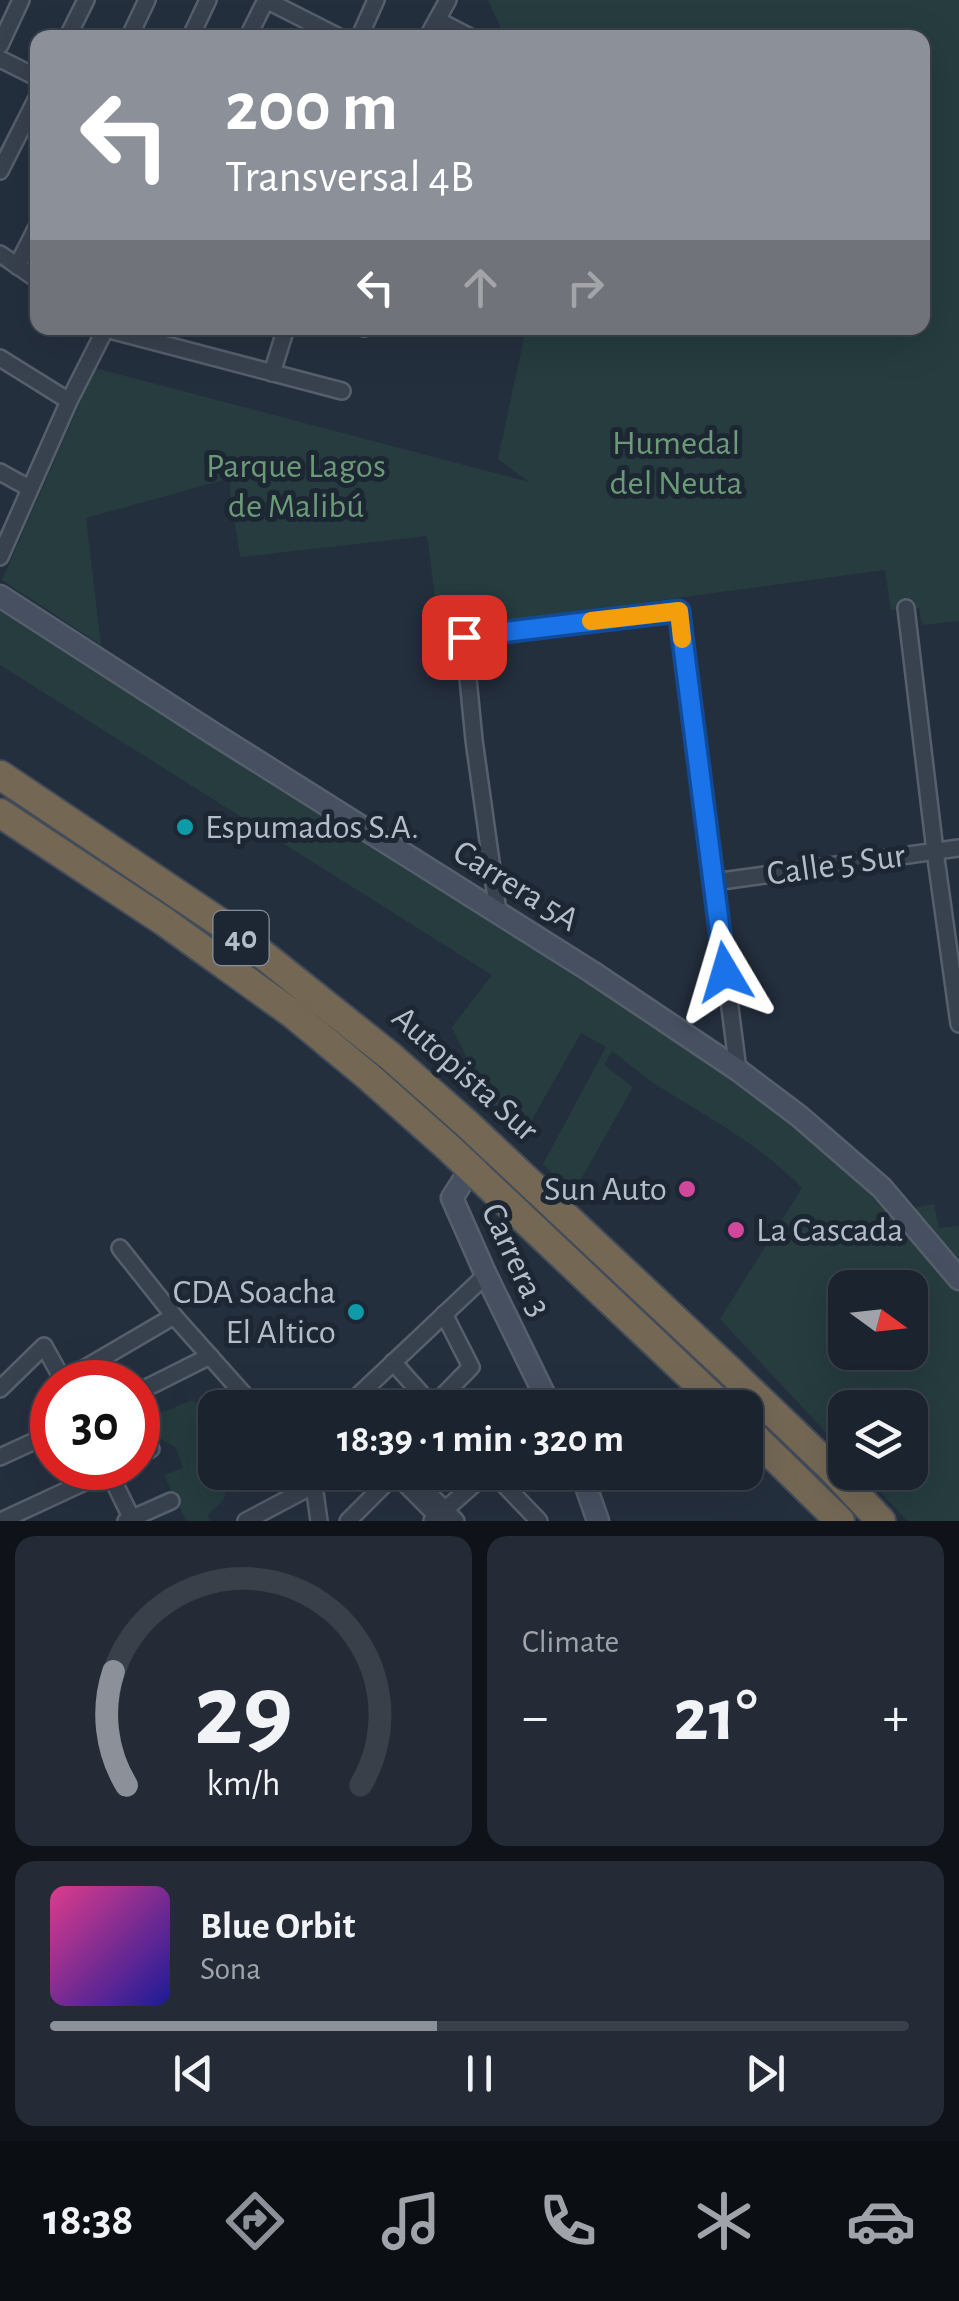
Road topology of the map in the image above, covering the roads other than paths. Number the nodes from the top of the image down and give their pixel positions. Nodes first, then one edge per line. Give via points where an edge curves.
1 (22, 0) edge
2 (86, 0) edge
3 (147, 0) edge
4 (208, 0) edge
5 (266, 0) edge
6 (376, 0) edge
7 (448, 0) edge
8 (437, 20) junction
9 (71, 30) edge
10 (133, 30) edge
11 (194, 30) edge
12 (251, 30) edge
13 (325, 30) edge
14 (363, 30) edge
15 (431, 30) edge
16 (456, 30) edge
17 (0, 46) edge
18 (0, 59) edge
19 (30, 74) edge
20 (30, 112) edge
21 (0, 171) edge
22 (30, 241) edge
23 (0, 254) edge
24 (18, 266) junction
25 (30, 274) edge
26 (101, 335) edge
27 (130, 335) edge
28 (284, 335) edge
29 (0, 358) edge
30 (272, 373) junction
31 (342, 390) dead end
32 (68, 401) junction
33 (0, 472) edge
34 (29, 488) junction
35 (5, 535) edge
36 (0, 557) edge
37 (0, 596) edge
38 (906, 608) dead end
39 (0, 775) edge
40 (0, 814) edge
41 (959, 848) edge
42 (935, 850) junction
43 (714, 882) junction
44 (498, 912) junction
45 (959, 1024) edge
46 (738, 1070) junction
47 (488, 1144) junction
48 (470, 1169) junction
49 (120, 1248) dead end
50 (486, 1275) junction
51 (959, 1279) edge
52 (444, 1314) junction
53 (174, 1316) junction
54 (210, 1356) junction
55 (52, 1360) edge
56 (101, 1360) edge
57 (393, 1362) junction
58 (160, 1381) edge
59 (0, 1389) edge
60 (240, 1390) edge
61 (364, 1390) edge
62 (418, 1390) edge
63 (449, 1390) edge
64 (541, 1390) edge
65 (705, 1390) edge
66 (30, 1444) edge
67 (763, 1446) edge
68 (0, 1457) edge
69 (66, 1490) edge
70 (118, 1490) edge
71 (294, 1490) edge
72 (313, 1490) edge
73 (380, 1490) edge
74 (415, 1490) edge
75 (472, 1490) edge
76 (508, 1490) edge
77 (587, 1490) edge
78 (171, 1501) dead end
79 (443, 1518) edge
80 (5, 1519) edge
81 (130, 1520) edge
82 (246, 1521) edge
83 (320, 1521) edge
84 (348, 1521) edge
85 (540, 1521) edge
86 (598, 1521) edge
87 (840, 1521) edge
88 (882, 1521) edge

1 - 17 street
2 - 9 street
3 - 10 street
4 - 11 street
5 - 12 street
5 - 13 street
6 - 14 street
7 - 8 street
8 - 15 street
8 - 16 street
18 - 19 street
20 - 21 street
22 - 24 street
23 - 24 street
24 - 25 street
26 - 32 street
27 - 30 street
28 - 30 street
29 - 32 street
30 - 31 street
32 - 34 street
33 - 34 street
34 - 35 street
35 - 36 street
37 - 44 main road, Carrera 5A
38 - 42 street
39 - 47 highway, Autopista Sur / 40 via 237,934
40 - 48 highway, Autopista Sur / 40 via 266,994
41 - 42 street, Calle 5 Sur
42 - 43 street, Calle 5 Sur
42 - 45 street
43 - 44 street via 679,611 464,637
43 - 46 street
44 - 46 main road, Carrera 5A
46 - 51 main road, Carrera 5A via 882,1188
47 - 48 main road, Carrera 3
47 - 88 highway, Autopista Sur / 40
48 - 50 main road, Carrera 3 via 452,1198
48 - 65 highway, Autopista Sur / 40
49 - 53 street
50 - 52 street
50 - 64 main road, Carrera 3
52 - 57 street
52 - 63 street via 471,1367
53 - 54 street
53 - 56 street
54 - 58 street
54 - 60 street
55 - 59 street via 44,1346
57 - 61 street
57 - 62 street
66 - 68 street
67 - 87 highway
69 - 80 street
70 - 81 street
71 - 82 street
72 - 83 street
73 - 84 street
74 - 79 street
75 - 79 street
76 - 85 street
77 - 86 main road
78 - 81 street

